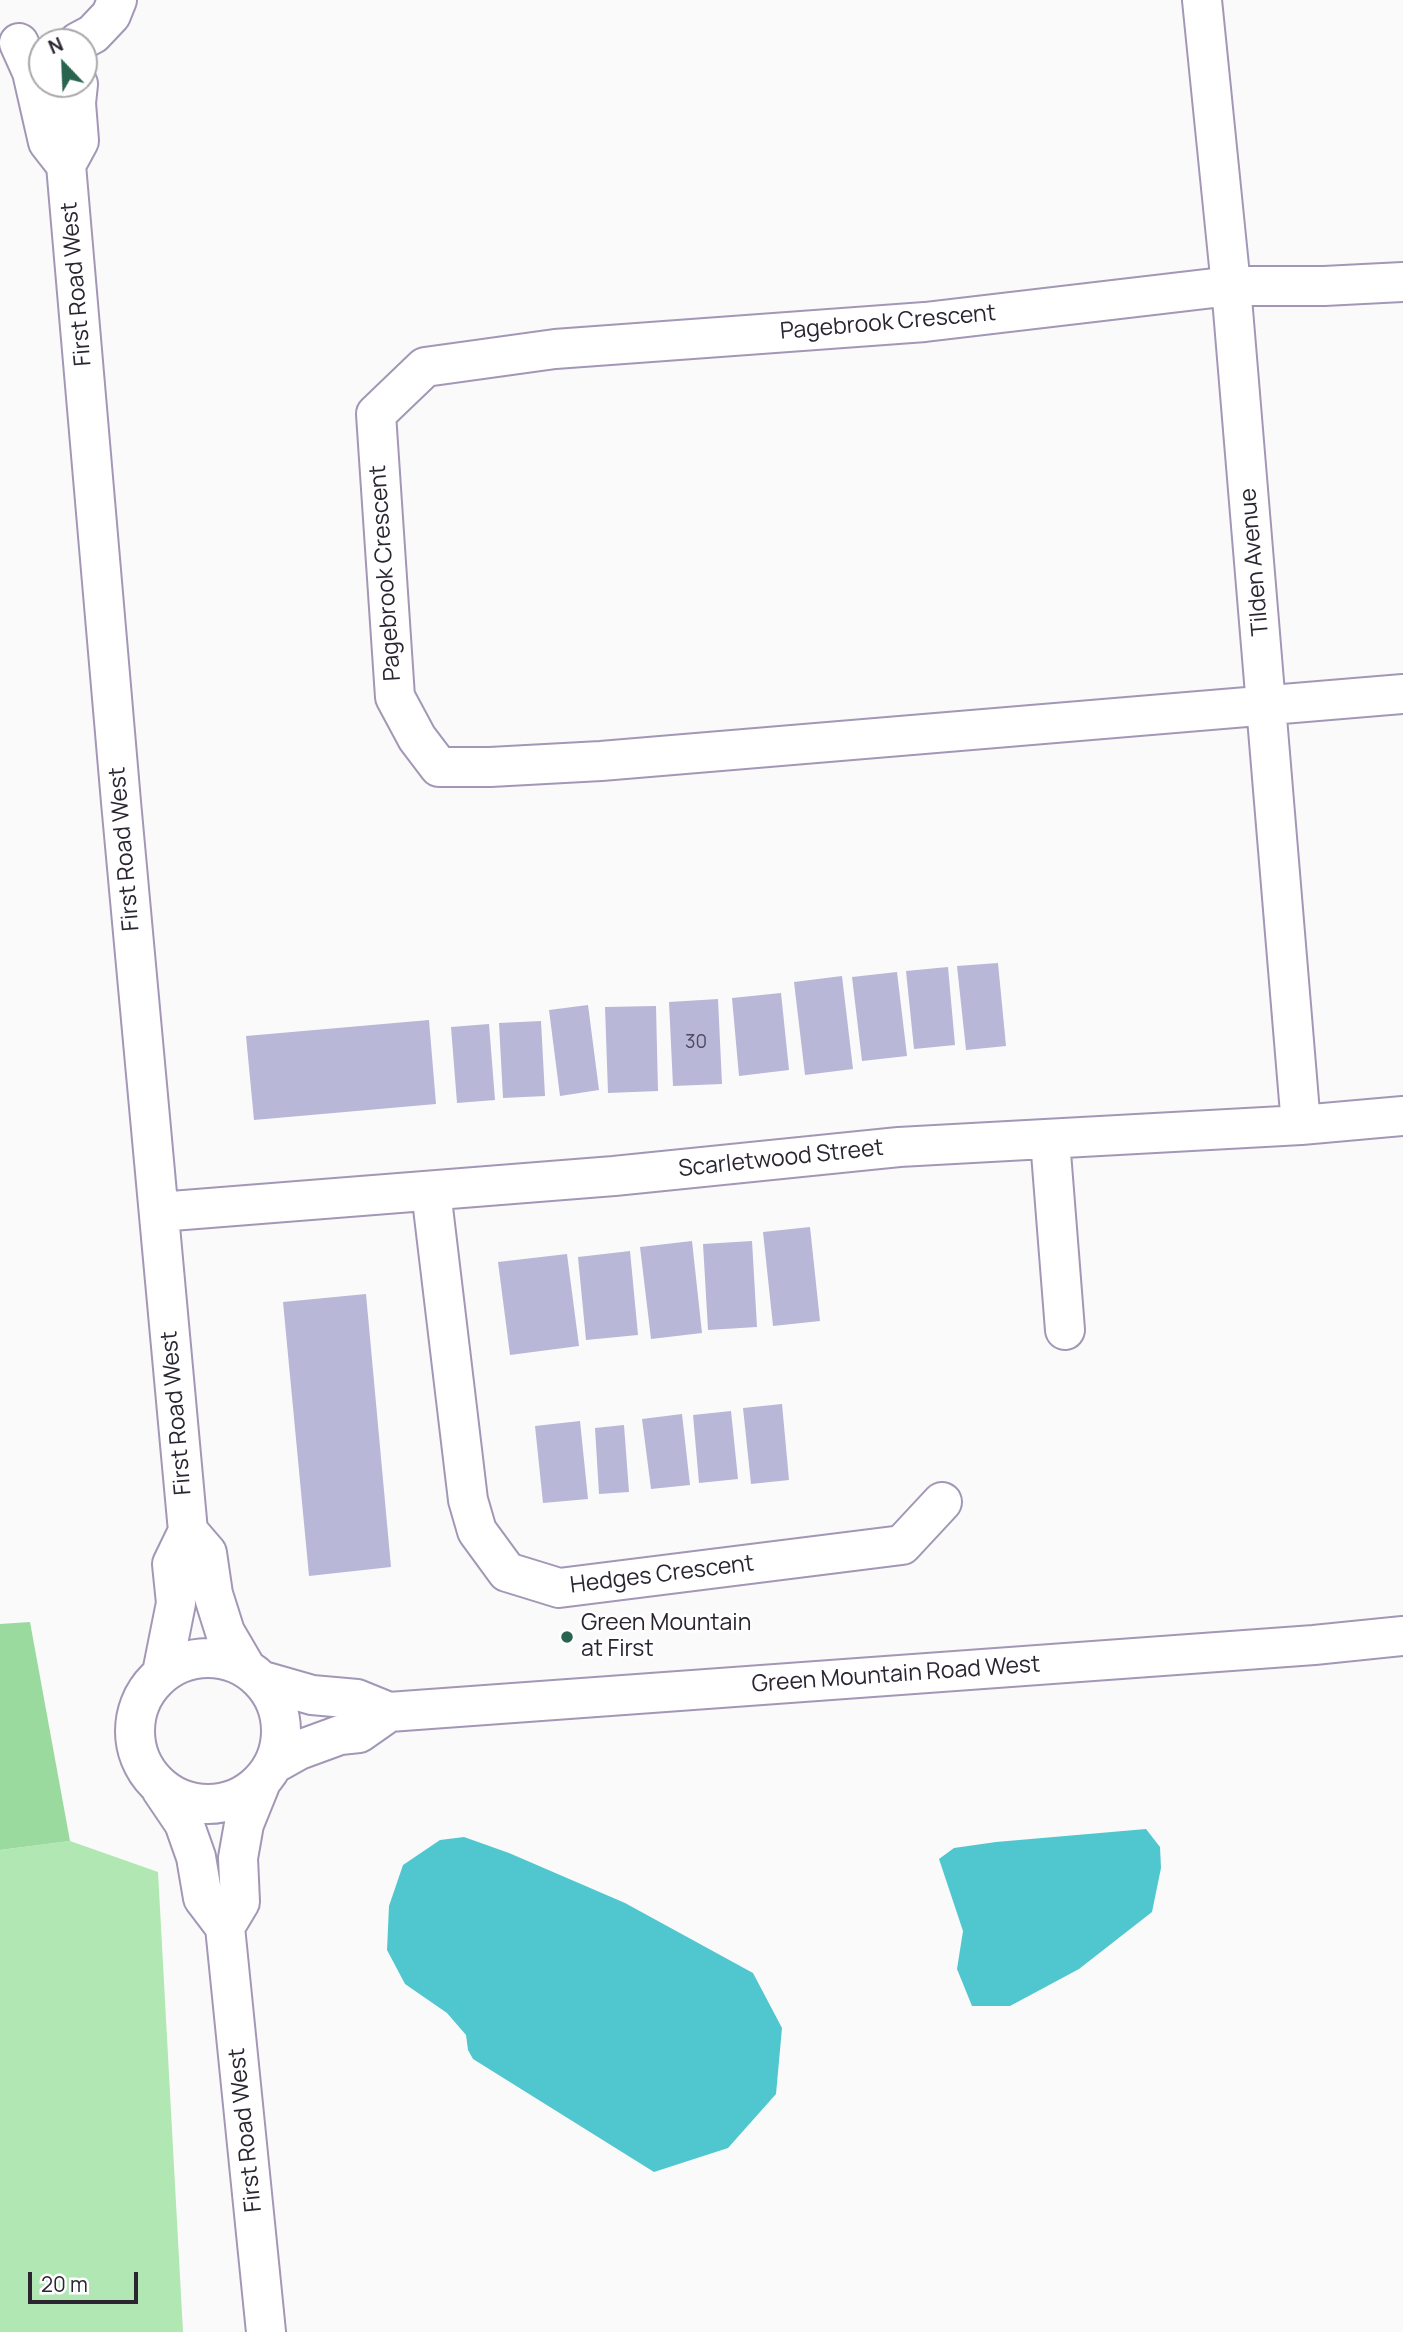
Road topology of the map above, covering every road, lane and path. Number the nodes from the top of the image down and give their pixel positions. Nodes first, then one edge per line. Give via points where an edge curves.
1 (1202, 0) edge
2 (20, 41) edge
3 (77, 98) edge
4 (66, 165) junction
5 (1403, 282) edge
6 (1231, 286) junction
7 (1403, 694) edge
8 (1267, 706) junction
9 (1403, 1116) edge
10 (1301, 1125) junction
11 (1050, 1140) junction
12 (430, 1191) junction
13 (159, 1212) junction
14 (1065, 1330) dead end
15 (942, 1502) dead end
16 (188, 1531) junction
17 (1403, 1636) edge
18 (162, 1673) junction
19 (254, 1675) junction
20 (389, 1712) junction
21 (267, 1773) junction
22 (161, 1788) junction
23 (225, 1927) junction
24 (266, 2332) edge

1 - 6 street, Tilden Avenue
2 - 4 street, First Road West via 48,142
3 - 4 street, First Road West via 79,141
4 - 13 street, First Road West
5 - 6 street
6 - 8 street, Tilden Avenue
6 - 8 street, Pagebrook Crescent via 925,322 555,349 425,366 376,414 395,697 439,767 601,761
7 - 8 street
8 - 10 street, Tilden Avenue
9 - 10 street, Scarletwood Street
10 - 11 street, Scarletwood Street
11 - 12 street, Scarletwood Street via 899,1147
11 - 14 street
12 - 13 street, Scarletwood Street
12 - 15 street, Hedges Crescent via 468,1500 477,1531 507,1572 559,1588 902,1545
13 - 16 street, First Road West
16 - 18 street via 172,1564 176,1603
16 - 19 street via 207,1553 225,1632
17 - 20 street, Green Mountain Road West
18 - 19 street via 181,1662 203,1658 225,1659
18 - 22 street via 147,1689 133,1730 146,1773
19 - 20 street, Green Mountain Road West via 312,1695 357,1699
19 - 21 street via 275,1700 281,1721 281,1743
20 - 21 street via 359,1733 299,1750
21 - 22 street via 244,1795 223,1804 180,1800
21 - 23 street via 244,1824 237,1858 240,1902
22 - 23 street via 184,1823 203,1898
23 - 24 street, First Road West

